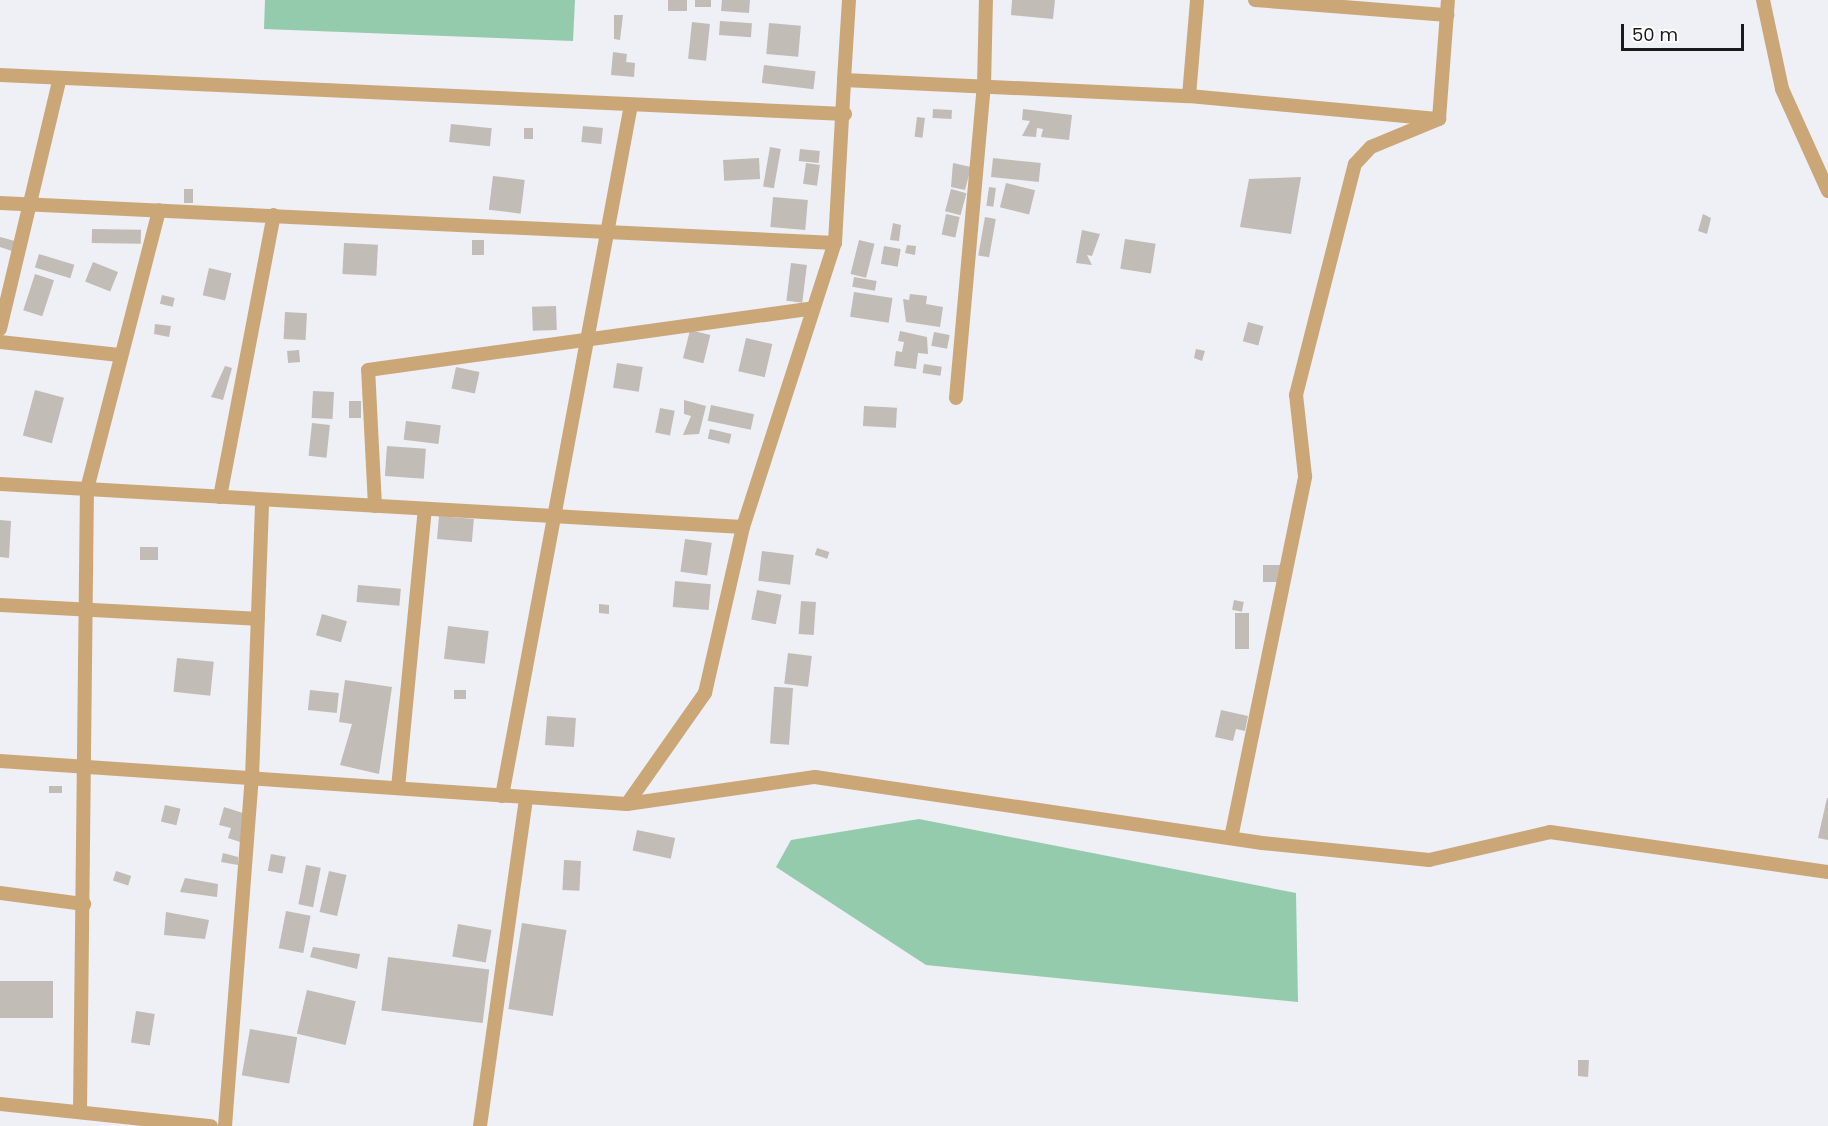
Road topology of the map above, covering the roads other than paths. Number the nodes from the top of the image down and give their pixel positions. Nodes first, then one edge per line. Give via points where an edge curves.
1 (849, 0) edge
2 (986, 0) edge
3 (1197, 0) edge
4 (1255, 0) edge
5 (1448, 0) edge
6 (1763, 0) edge
7 (1447, 15) junction
8 (0, 75) edge
9 (60, 78) junction
10 (844, 80) junction
11 (984, 86) junction
12 (1189, 96) junction
13 (631, 105) junction
14 (845, 114) junction
15 (1439, 119) junction
16 (1828, 191) edge
17 (0, 203) edge
18 (30, 204) junction
19 (159, 210) junction
20 (274, 215) junction
21 (606, 231) junction
22 (835, 243) junction
23 (810, 309) junction
24 (0, 329) edge
25 (586, 337) junction
26 (0, 342) edge
27 (119, 355) junction
28 (956, 398) dead end
29 (0, 484) edge
30 (87, 489) junction
31 (220, 497) junction
32 (262, 500) junction
33 (375, 506) junction
34 (425, 509) junction
35 (551, 517) junction
36 (743, 527) junction
37 (0, 605) edge
38 (87, 610) junction
39 (258, 619) junction
40 (0, 761) edge
41 (87, 767) junction
42 (252, 778) junction
43 (398, 789) junction
44 (502, 796) junction
45 (526, 797) junction
46 (627, 804) junction
47 (1231, 838) junction
48 (1828, 872) edge
49 (0, 893) edge
50 (84, 904) junction
51 (0, 1104) edge
52 (80, 1112) junction
53 (212, 1126) edge
54 (225, 1126) edge
55 (480, 1126) edge

1 - 10 street
2 - 11 street
3 - 12 street
4 - 7 street
5 - 7 street
6 - 16 street via 1782,89
7 - 15 street
8 - 9 street
9 - 13 street
9 - 18 street
10 - 11 street
10 - 14 street
11 - 12 street
11 - 28 street
12 - 15 street
13 - 14 street
13 - 21 street
14 - 22 street
15 - 47 street via 1371,147 1354,164 1296,395 1305,477
17 - 18 street
18 - 19 street
18 - 24 street
19 - 20 street
19 - 27 street
20 - 21 street
20 - 31 street
21 - 22 street
21 - 25 street
22 - 23 street
23 - 25 street
23 - 36 street
25 - 33 street via 368,370
25 - 35 street
26 - 27 street
27 - 30 street
29 - 30 street
30 - 31 street
30 - 38 street
31 - 32 street
32 - 33 street
32 - 39 street
33 - 34 street
34 - 35 street
34 - 43 street
35 - 36 street
35 - 44 street
36 - 46 street via 705,693
37 - 38 street
38 - 39 street
38 - 41 street
39 - 42 street
40 - 41 street
41 - 42 street
41 - 50 street
42 - 43 street
42 - 54 street
43 - 44 street
44 - 45 street
45 - 46 street
45 - 55 street
46 - 47 street via 815,777
47 - 48 street via 1429,860 1550,832
49 - 50 street
50 - 52 street
51 - 52 street
52 - 53 street

